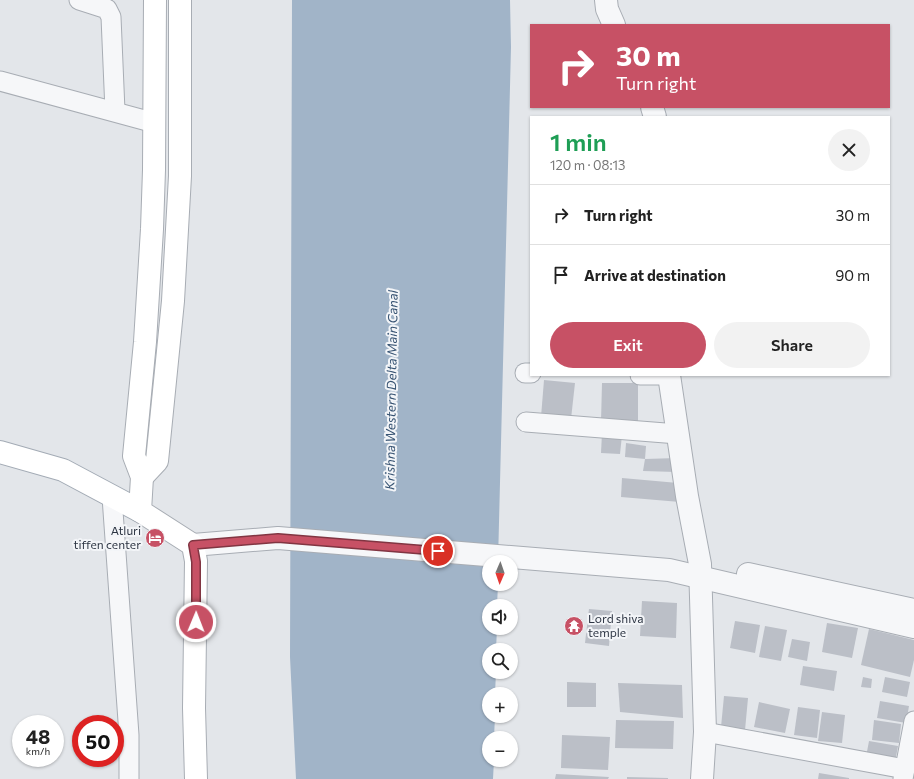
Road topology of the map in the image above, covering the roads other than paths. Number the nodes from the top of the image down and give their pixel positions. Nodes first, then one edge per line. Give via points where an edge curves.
1 (79, 0) edge
2 (156, 0) edge
3 (180, 0) edge
4 (606, 0) edge
5 (614, 24) edge
6 (155, 27) junction
7 (180, 29) junction
8 (0, 81) edge
9 (114, 111) junction
10 (154, 122) junction
11 (669, 376) edge
12 (526, 422) dead end
13 (678, 434) junction
14 (0, 452) edge
15 (0, 467) edge
16 (142, 477) junction
17 (78, 478) junction
18 (112, 497) junction
19 (140, 511) junction
20 (193, 545) junction
21 (699, 571) junction
22 (914, 610) edge
23 (914, 627) edge
24 (914, 721) edge
25 (705, 732) junction
26 (904, 774) edge
27 (128, 779) edge
28 (196, 779) edge
29 (702, 779) edge

1 - 9 street via 107,9 111,17
2 - 6 main road
3 - 7 main road
4 - 5 street via 606,9
6 - 7 main road
6 - 10 main road
7 - 16 main road via 180,176 173,308 157,461
8 - 9 street
9 - 10 street
10 - 16 main road via 150,259 134,456
11 - 13 street
12 - 13 street
13 - 21 street
14 - 17 main road via 63,470
15 - 17 main road via 62,481
16 - 19 main road
17 - 18 main road
18 - 19 main road
18 - 27 street via 129,735
19 - 20 main road
20 - 21 street via 278,538
20 - 28 main road via 197,594 194,708
21 - 22 street
21 - 23 street
21 - 25 street
24 - 26 street
25 - 26 street
25 - 29 street

